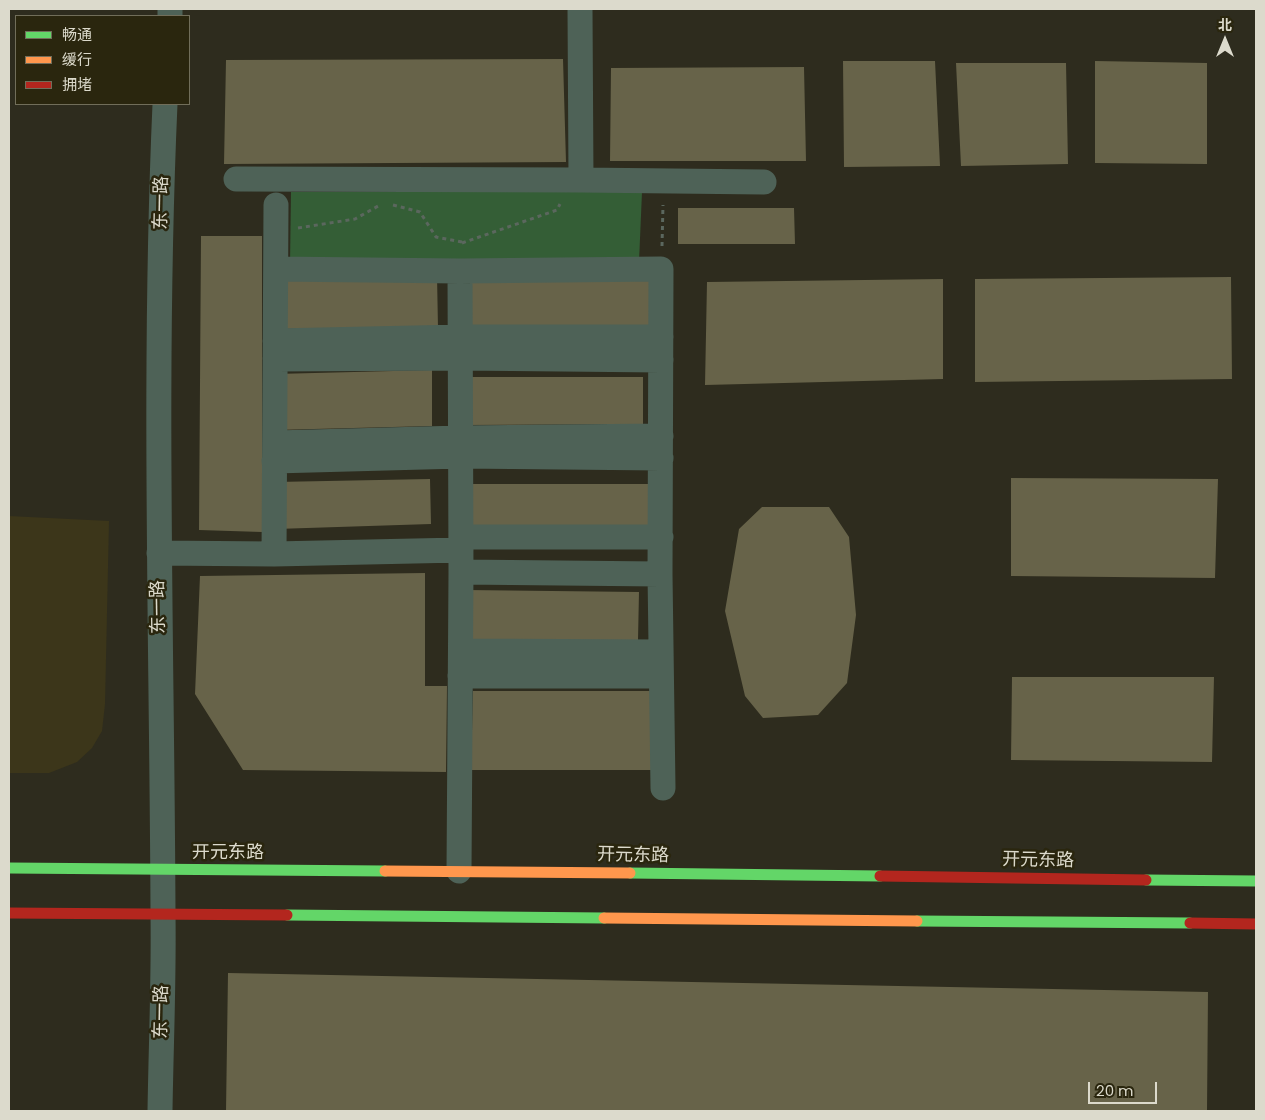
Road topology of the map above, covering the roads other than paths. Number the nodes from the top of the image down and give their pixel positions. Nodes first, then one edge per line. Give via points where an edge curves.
1 (580, 9) edge
2 (166, 105) edge
3 (236, 178) dead end
4 (576, 180) junction
5 (764, 182) dead end
6 (276, 205) dead end
7 (276, 269) junction
8 (460, 271) junction
9 (461, 347) junction
10 (661, 349) junction
11 (275, 350) junction
12 (461, 447) junction
13 (661, 447) junction
14 (274, 452) junction
15 (661, 537) junction
16 (159, 553) junction
17 (461, 553) junction
18 (274, 554) junction
19 (660, 574) junction
20 (461, 651) junction
21 (661, 664) junction
22 (460, 676) junction
23 (663, 788) dead end
24 (9, 868) edge
25 (162, 870) junction
26 (459, 871) junction
27 (1256, 881) edge
28 (9, 913) edge
29 (163, 914) junction
30 (1256, 924) edge
31 (160, 1111) edge

1 - 4 street
2 - 16 street, 东一路 via 161,192
3 - 4 street
4 - 5 street
6 - 7 street
7 - 8 street
7 - 11 street
8 - 9 street
8 - 10 street via 661,269
9 - 10 street
9 - 11 street
9 - 12 street
10 - 13 street
11 - 14 street
12 - 13 street
12 - 14 street
12 - 17 street
13 - 15 street
14 - 18 street
15 - 17 street
15 - 19 street
16 - 18 street
16 - 25 street, 东一路
17 - 18 street
17 - 19 street
17 - 20 street
19 - 21 street
20 - 21 street
20 - 22 street
21 - 22 street
21 - 23 street
22 - 26 street
24 - 25 main road, 开元东路
25 - 26 main road, 开元东路
25 - 29 street, 东一路
26 - 27 main road, 开元东路
28 - 29 main road
29 - 30 main road
29 - 31 street, 东一路

